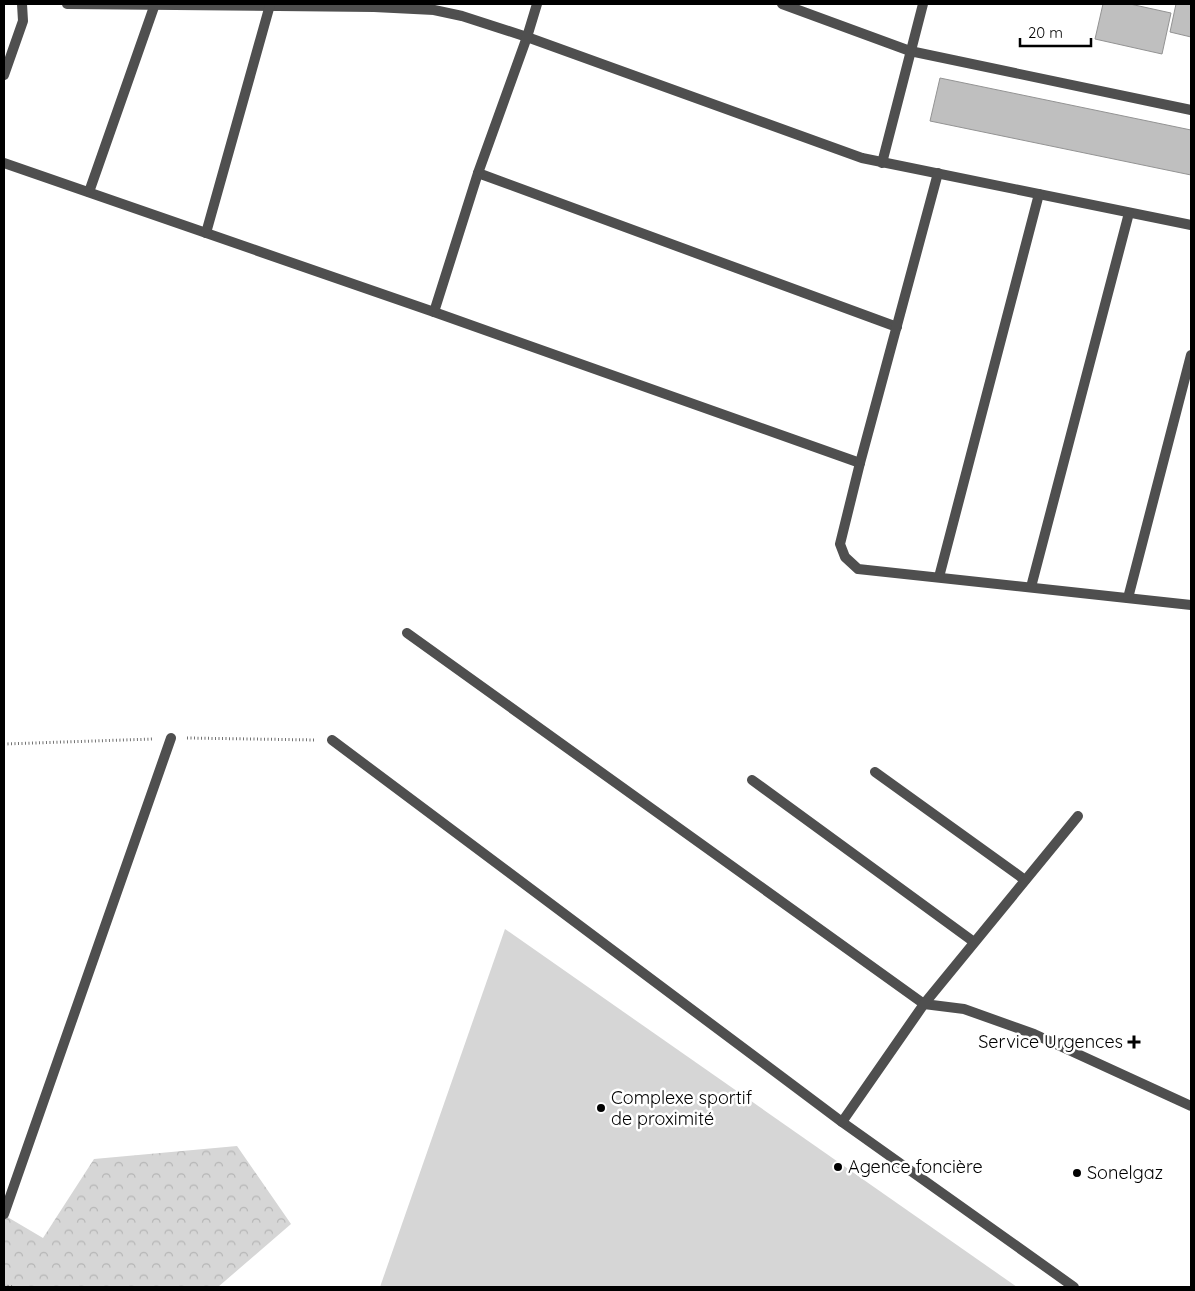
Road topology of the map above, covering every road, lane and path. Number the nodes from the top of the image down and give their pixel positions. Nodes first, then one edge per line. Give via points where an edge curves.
1 (22, 4) edge
2 (67, 4) edge
3 (156, 4) edge
4 (192, 4) edge
5 (537, 4) edge
6 (782, 4) edge
7 (923, 4) edge
8 (270, 5) junction
9 (375, 5) edge
10 (527, 37) junction
11 (910, 51) junction
12 (4, 75) edge
13 (1191, 110) edge
14 (882, 162) junction
15 (4, 163) edge
16 (478, 173) junction
17 (938, 173) junction
18 (89, 192) junction
19 (1039, 194) junction
20 (1130, 213) junction
21 (1191, 225) edge
22 (206, 233) junction
23 (434, 312) junction
24 (896, 327) junction
25 (1191, 355) edge
26 (860, 463) junction
27 (939, 577) junction
28 (1031, 587) junction
29 (1128, 598) junction
30 (1191, 605) edge
31 (407, 633) dead end
32 (171, 738) dead end
33 (332, 740) dead end
34 (875, 772) dead end
35 (752, 780) dead end
36 (1078, 816) dead end
37 (1025, 880) junction
38 (974, 942) junction
39 (924, 1004) junction
40 (1191, 1106) edge
41 (842, 1122) junction
42 (4, 1214) edge
43 (4, 1286) edge
44 (14, 1287) edge
45 (1074, 1287) edge

1 - 12 street via 23,21
2 - 3 street
3 - 4 street
3 - 18 street
4 - 8 street
5 - 10 street
6 - 11 street
7 - 11 street
8 - 9 street
8 - 22 street
9 - 10 street via 434,10
10 - 14 street via 862,158
10 - 16 street
11 - 13 street
11 - 14 street
14 - 17 street
15 - 18 street
16 - 23 street
16 - 24 street
17 - 19 street
17 - 24 street
18 - 22 street
19 - 20 street
19 - 27 street
20 - 21 street
20 - 28 street
22 - 23 street
23 - 26 street
24 - 26 street
25 - 29 street
26 - 27 street via 840,544 845,557 858,569
27 - 28 street
28 - 29 street
29 - 30 street
31 - 39 street
32 - 42 street
33 - 41 street
34 - 37 street
35 - 38 street
36 - 37 street
37 - 38 street
38 - 39 street
39 - 40 street via 964,1009 1034,1034
39 - 41 street
41 - 45 street
43 - 44 path

